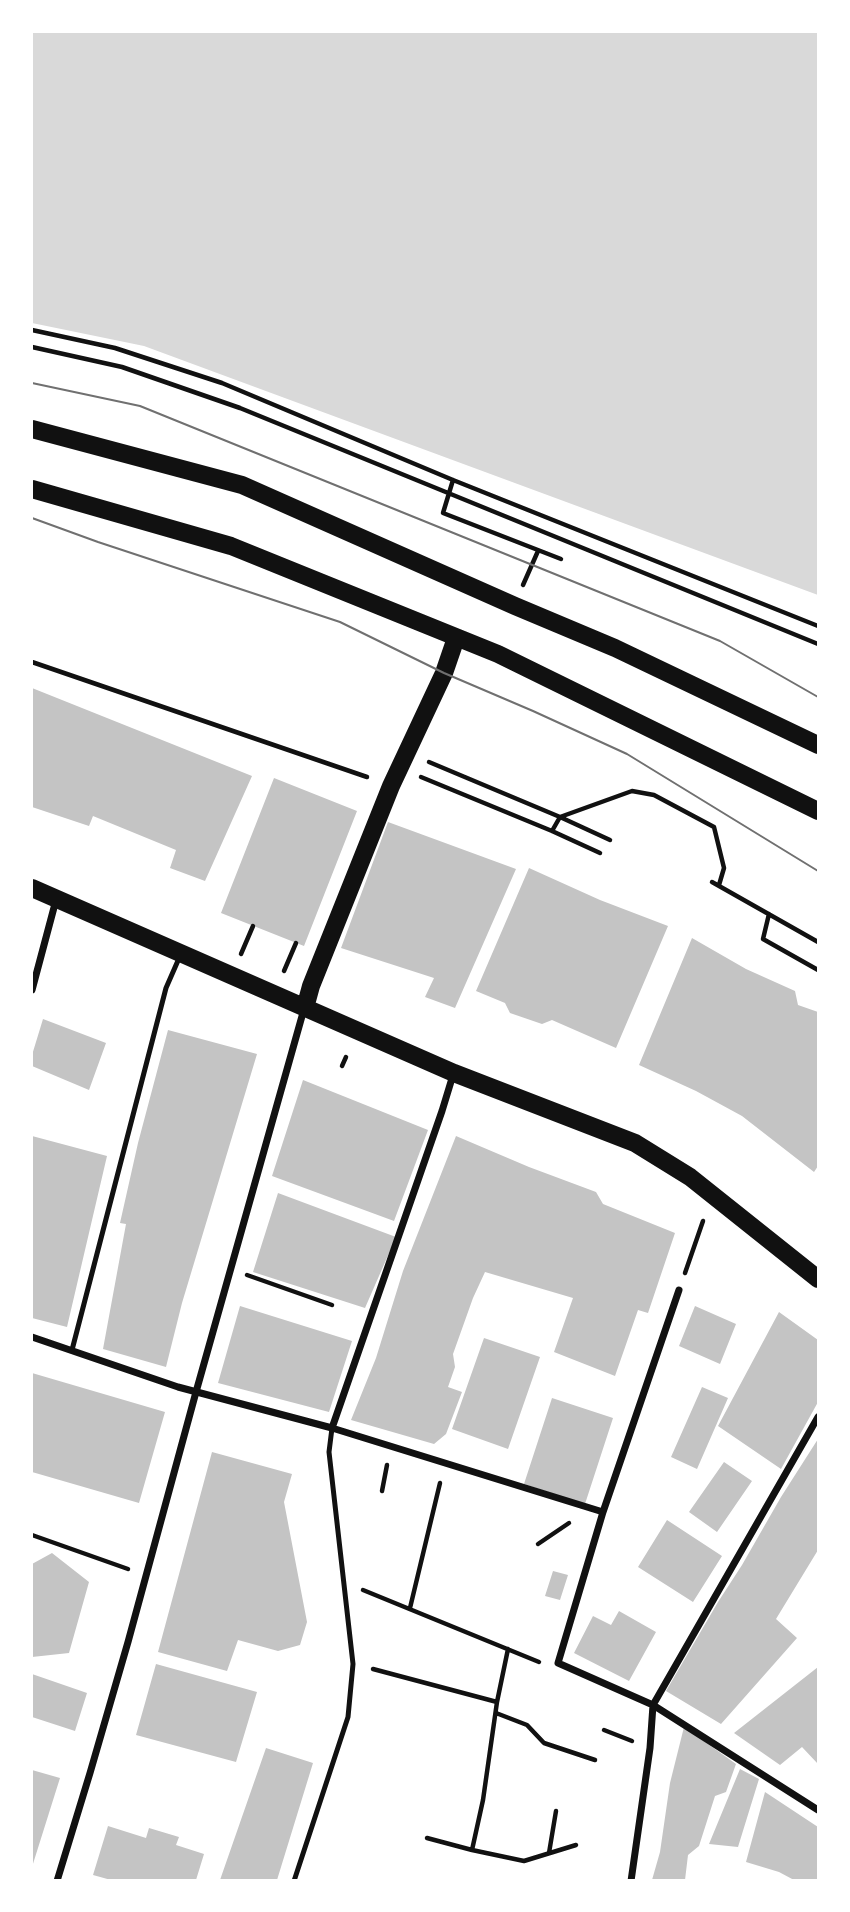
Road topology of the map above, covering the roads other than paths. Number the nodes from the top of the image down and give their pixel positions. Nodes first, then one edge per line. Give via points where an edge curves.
1 (32, 429) edge
2 (32, 489) edge
3 (456, 638) junction
4 (818, 745) edge
5 (818, 811) edge
6 (32, 888) edge
7 (57, 900) junction
8 (181, 953) junction
9 (32, 990) edge
10 (304, 1008) junction
11 (454, 1073) junction
12 (818, 1279) edge
13 (679, 1290) road end
14 (32, 1337) edge
15 (72, 1350) junction
16 (196, 1392) junction
17 (818, 1417) edge
18 (332, 1428) junction
19 (603, 1512) junction
20 (653, 1705) junction
21 (818, 1810) edge
22 (57, 1881) edge
23 (294, 1881) edge
24 (631, 1881) edge

1 - 4 main road via 242,485 615,648
2 - 3 main road via 231,546
3 - 5 main road via 498,654
3 - 10 main road via 391,786
6 - 7 main road
7 - 8 main road
7 - 9 street
8 - 10 main road
8 - 15 lane via 166,988
10 - 11 main road
10 - 16 street
11 - 12 main road via 635,1143 690,1177
11 - 18 street
13 - 19 street
14 - 15 street
15 - 16 street
16 - 18 street
16 - 22 street
17 - 20 street
18 - 19 street
18 - 23 lane via 329,1452 353,1664 348,1717
19 - 20 street via 558,1663
20 - 21 street
20 - 24 street

